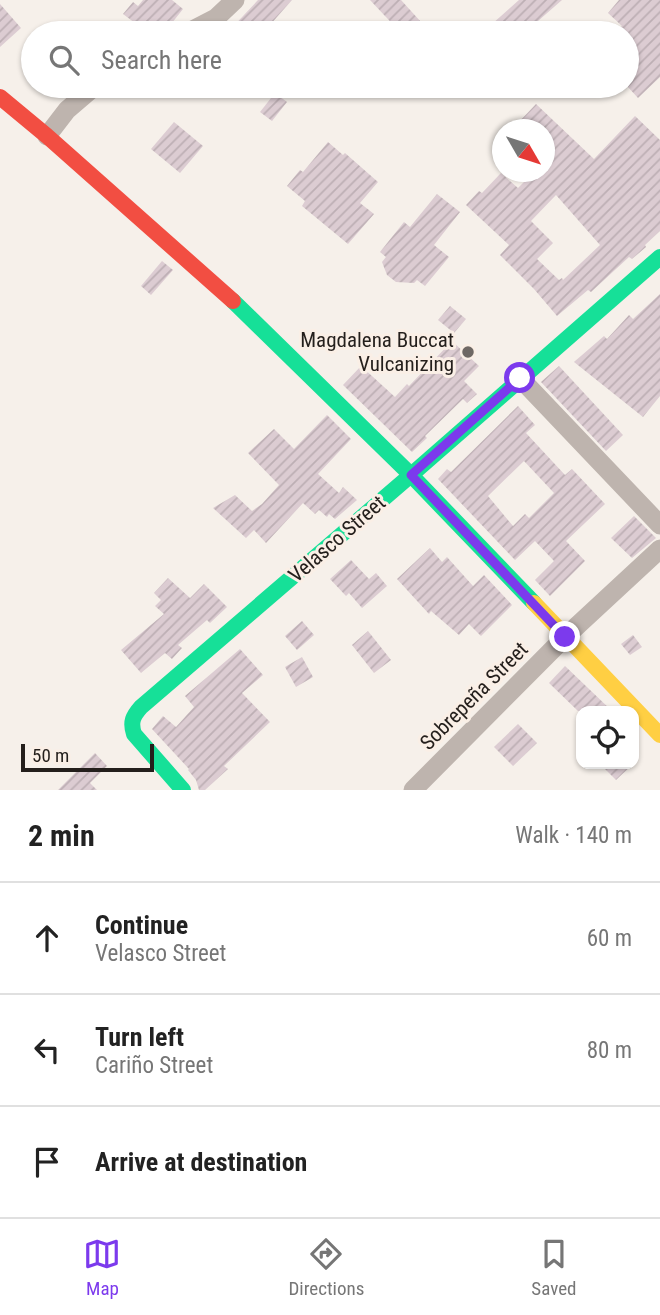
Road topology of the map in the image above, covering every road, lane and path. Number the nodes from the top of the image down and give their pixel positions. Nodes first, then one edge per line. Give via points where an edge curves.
1 (235, 0) edge
2 (210, 21) edge
3 (0, 97) edge
4 (80, 98) edge
5 (47, 136) junction
6 (660, 257) edge
7 (520, 378) junction
8 (411, 475) junction
9 (660, 525) edge
10 (660, 549) edge
11 (565, 637) junction
12 (660, 735) edge
13 (183, 790) edge
14 (413, 790) edge

1 - 2 street
3 - 5 street
4 - 5 street
5 - 8 street via 250,316
6 - 7 street, Velasco Street
7 - 8 street, Velasco Street
7 - 9 street
8 - 11 street
8 - 13 street, Velasco Street via 133,717 134,734
10 - 11 street, Sobrepeña Street
11 - 12 street
11 - 14 street, Sobrepeña Street

